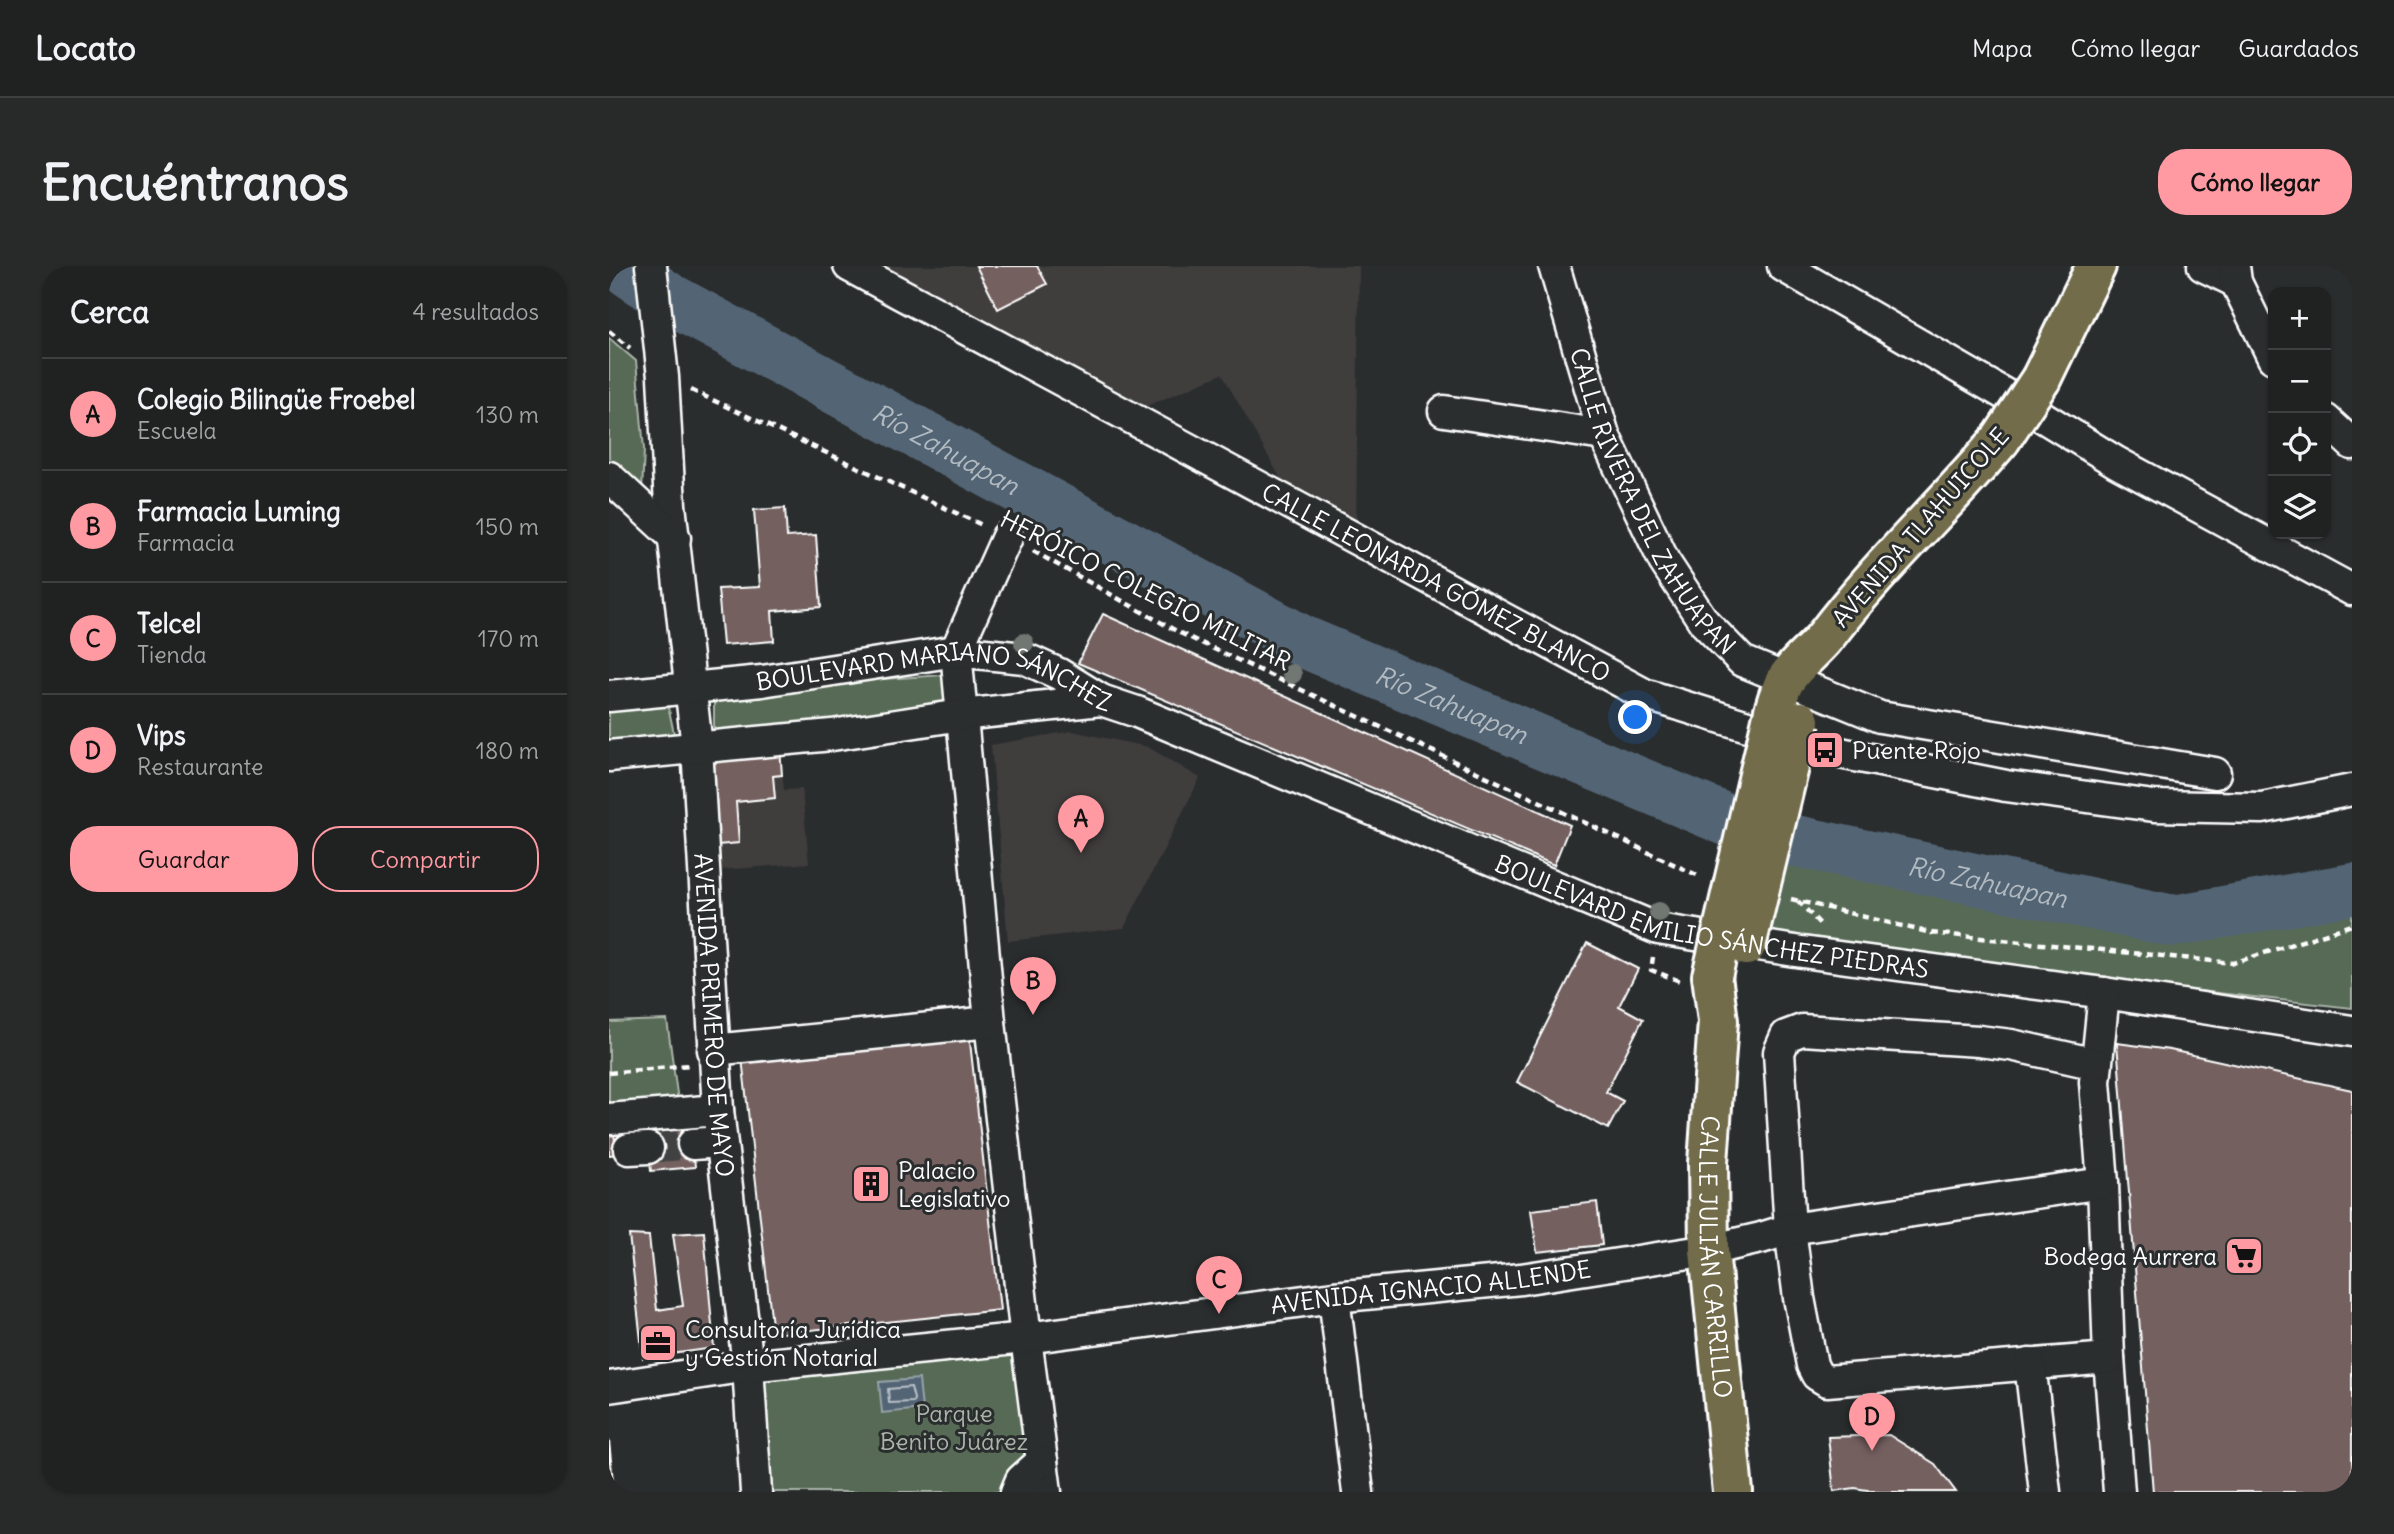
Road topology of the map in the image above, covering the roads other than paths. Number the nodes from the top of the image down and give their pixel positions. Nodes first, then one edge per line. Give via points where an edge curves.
1 (651, 266) edge
2 (849, 266) edge
3 (1553, 266) edge
4 (1783, 266) edge
5 (2096, 266) edge
6 (2203, 266) edge
7 (2235, 274) edge
8 (2269, 350) edge
9 (2033, 392) junction
10 (2352, 410) edge
11 (1444, 411) dead end
12 (2331, 417) edge
13 (2331, 424) edge
14 (1604, 435) junction
15 (2352, 444) edge
16 (609, 477) edge
17 (1007, 537) road end
18 (675, 538) junction
19 (2352, 590) edge
20 (956, 651) junction
21 (691, 687) junction
22 (609, 696) edge
23 (1101, 700) junction
24 (1792, 700) junction
25 (961, 715) junction
26 (697, 747) junction
27 (609, 756) edge
28 (2215, 773) dead end
29 (2352, 790) edge
30 (2103, 993) junction
31 (991, 1022) junction
32 (2352, 1031) edge
33 (713, 1056) junction
34 (2096, 1064) junction
35 (718, 1110) junction
36 (609, 1119) edge
37 (2103, 1183) junction
38 (1790, 1228) junction
39 (1709, 1250) junction
40 (1334, 1297) junction
41 (1026, 1338) junction
42 (2109, 1358) junction
43 (2030, 1364) junction
44 (748, 1366) junction
45 (609, 1387) edge
46 (1042, 1461) junction
47 (757, 1491) edge
48 (1016, 1492) edge
49 (1046, 1492) edge
50 (1358, 1492) edge
51 (1734, 1492) edge
52 (2045, 1492) edge
53 (2119, 1492) edge

1 - 18 street, AVENIDA PRIMERO DE MAYO
2 - 29 street, CALLE LEONARDA GÓMEZ BLANCO via 1644,694 1825,750 2006,786 2154,806 2262,808
3 - 14 street, CALLE RIVERA DEL ZAHUAPAN
4 - 9 street
5 - 9 main road, AVENIDA TLAHUICOLE
6 - 7 street
7 - 8 street
9 - 19 street via 2116,462
9 - 24 main road, AVENIDA TLAHUICOLE, bridge via 1962,485 1849,605 1823,639
10 - 12 street
11 - 14 street
13 - 15 street
14 - 24 street, CALLE RIVERA DEL ZAHUAPAN via 1664,561 1704,622 1742,661
16 - 18 street
17 - 20 street
18 - 21 street, AVENIDA PRIMERO DE MAYO
20 - 21 street, BOULEVARD MARIANO SÁNCHEZ via 762,681
20 - 23 street, BOULEVARD MARIANO SÁNCHEZ via 1024,658
20 - 25 street
21 - 22 street, BOULEVARD MARIANO SÁNCHEZ
21 - 26 street, AVENIDA PRIMERO DE MAYO
23 - 25 street, BOULEVARD MARIANO SÁNCHEZ
23 - 30 street, BOULEVARD EMILIO SÁNCHEZ PIEDRAS via 1658,929
24 - 28 street, CALLE RIVERA DEL ZAHUAPAN
24 - 39 main road, CALLE JULIÁN CARRILLO, bridge via 1720,992 1709,1163
25 - 26 street, BOULEVARD MARIANO SÁNCHEZ via 832,735
25 - 31 street
26 - 27 street, BOULEVARD MARIANO SÁNCHEZ
26 - 33 street, AVENIDA PRIMERO DE MAYO
30 - 32 street, BOULEVARD EMILIO SÁNCHEZ PIEDRAS
30 - 34 street
31 - 33 street
31 - 41 street
33 - 35 street, AVENIDA PRIMERO DE MAYO
34 - 37 street
34 - 38 street via 1979,1041 1802,1030 1786,1037 1779,1052
35 - 36 street
35 - 44 street, AVENIDA PRIMERO DE MAYO via 707,1143
37 - 38 street, AVENIDA IGNACIO ALLENDE
37 - 42 street
38 - 39 street, AVENIDA IGNACIO ALLENDE
38 - 43 street via 1812,1365 1827,1381
39 - 40 street, AVENIDA IGNACIO ALLENDE via 1521,1279
39 - 51 main road, CALLE JULIÁN CARRILLO
40 - 41 street, AVENIDA IGNACIO ALLENDE
40 - 50 street
41 - 44 street, AVENIDA IGNACIO ALLENDE
41 - 46 street
42 - 43 street
42 - 53 street
43 - 52 street
44 - 45 street, AVENIDA IGNACIO ALLENDE
44 - 47 street, AVENIDA PRIMERO DE MAYO
46 - 48 street via 1021,1480
46 - 49 street

